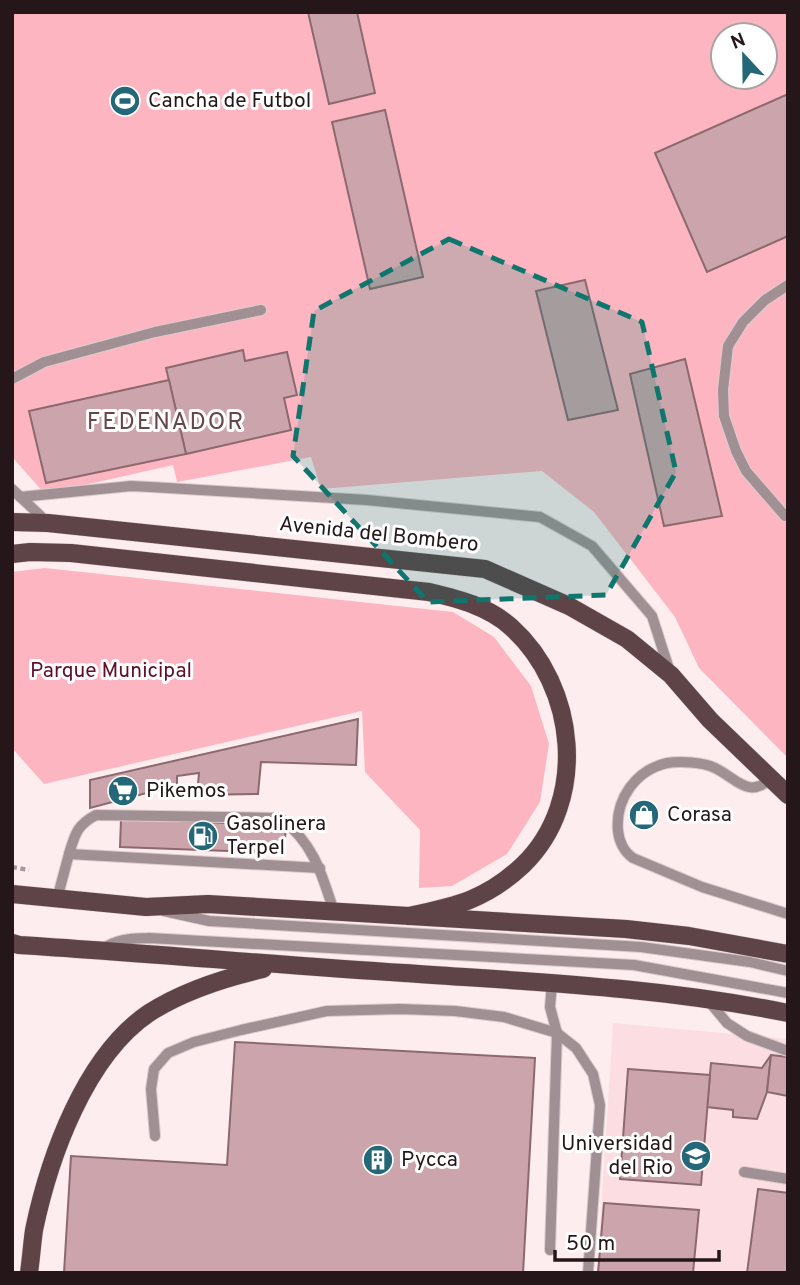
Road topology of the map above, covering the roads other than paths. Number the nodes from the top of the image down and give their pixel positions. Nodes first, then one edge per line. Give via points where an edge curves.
1 (788, 285) edge
2 (261, 310) dead end
3 (12, 379) edge
4 (16, 493) edge
5 (785, 516) dead end
6 (14, 522) edge
7 (48, 523) junction
8 (12, 554) edge
9 (671, 675) junction
10 (771, 778) junction
11 (788, 795) edge
12 (69, 854) junction
13 (320, 868) junction
14 (12, 894) edge
15 (57, 899) junction
16 (146, 907) junction
17 (334, 912) junction
18 (788, 914) edge
19 (409, 916) junction
20 (15, 945) edge
21 (99, 950) junction
22 (788, 954) edge
23 (279, 965) junction
24 (788, 971) edge
25 (552, 983) junction
26 (788, 993) edge
27 (707, 999) junction
28 (788, 1013) edge
29 (557, 1033) junction
30 (788, 1051) edge
31 (155, 1136) dead end
32 (744, 1172) dead end
33 (788, 1180) edge
34 (550, 1250) dead end
35 (29, 1273) edge
36 (588, 1273) edge

1 - 5 lane via 765,300 728,346 723,390 724,416 736,450 747,471
2 - 3 lane via 44,362
4 - 7 lane
4 - 9 lane via 151,487 367,500 540,517 592,546 652,616
6 - 7 main road, Avenida del Bombero
7 - 9 main road, Avenida del Bombero via 485,569 569,606 626,639
8 - 19 main road via 71,553 429,592 462,599 510,626 543,667 564,722 566,773 555,819 543,842 500,884 457,906
9 - 10 main road, Avenida del Bombero
10 - 11 main road, Avenida del Bombero
10 - 18 lane via 755,788 743,786 713,767 674,762 654,767 623,797 617,820 619,838 633,858 702,887
12 - 13 lane
12 - 13 lane via 83,822 96,815 280,818 301,836
12 - 15 lane
13 - 17 lane
14 - 15 main road
15 - 16 main road
16 - 17 main road via 208,904
16 - 24 lane via 209,921 641,947
17 - 19 main road
19 - 22 main road via 626,929
20 - 21 main road
21 - 23 main road
21 - 26 lane via 125,939 149,938 634,965
23 - 25 main road
23 - 35 main road via 175,999 148,1014 106,1056 87,1082 55,1156 41,1201
25 - 27 main road
25 - 29 lane via 550,1007
27 - 28 main road
27 - 30 lane via 727,1023 747,1037
29 - 31 lane via 504,1017 400,1009 327,1011 194,1042 168,1053 154,1069
29 - 34 lane
29 - 36 lane via 576,1048 593,1074 600,1105
32 - 33 lane

